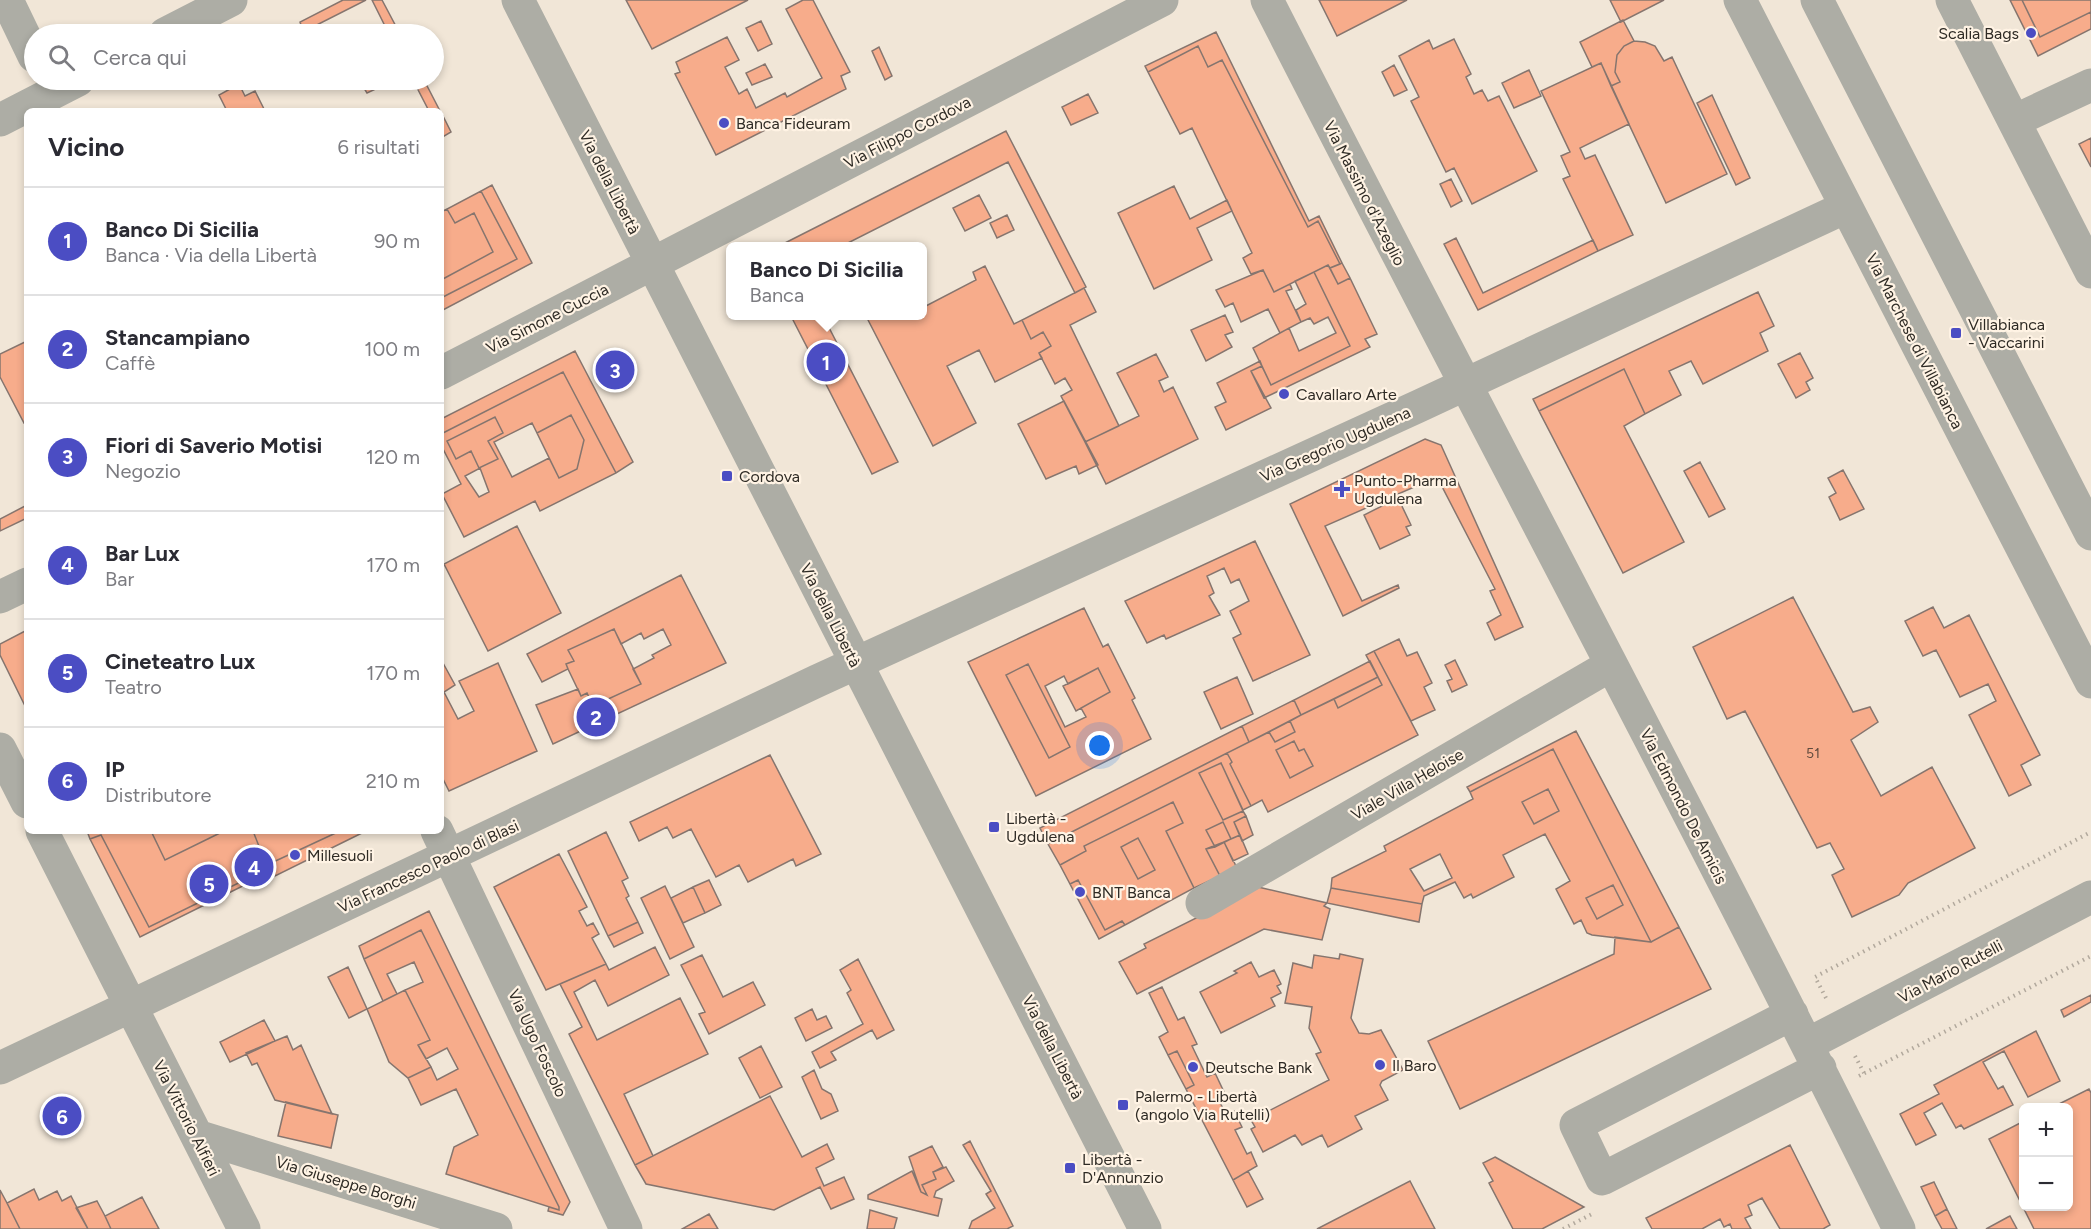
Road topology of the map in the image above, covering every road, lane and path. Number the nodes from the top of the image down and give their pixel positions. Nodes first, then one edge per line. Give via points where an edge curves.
1 (7, 0) edge
2 (231, 0) edge
3 (518, 0) edge
4 (1162, 0) edge
5 (1267, 0) edge
6 (1740, 0) edge
7 (1817, 0) edge
8 (1839, 0) edge
9 (1952, 0) edge
10 (184, 24) edge
11 (24, 35) edge
12 (2091, 84) edge
13 (58, 91) edge
14 (0, 120) edge
15 (2014, 121) junction
16 (1846, 207) junction
17 (652, 264) junction
18 (2091, 272) edge
19 (444, 371) edge
20 (1465, 385) junction
21 (2091, 490) edge
22 (2091, 534) edge
23 (24, 585) edge
24 (0, 597) edge
25 (856, 663) junction
26 (1611, 665) junction
27 (2091, 682) edge
28 (0, 749) edge
29 (24, 796) edge
30 (2091, 832) edge
31 (44, 834) edge
32 (443, 844) edge
33 (2091, 897) edge
34 (1202, 903) dead end
35 (2091, 956) edge
36 (1815, 977) dead end
37 (131, 1006) junction
38 (1792, 1014) junction
39 (1814, 1056) junction
40 (0, 1068) edge
41 (1864, 1073) dead end
42 (197, 1136) junction
43 (244, 1229) edge
44 (496, 1229) edge
45 (626, 1229) edge
46 (1145, 1229) edge
47 (1899, 1229) edge

1 - 11 street
2 - 10 street
3 - 17 street, Via della Libertà
4 - 17 street, Via Filippo Cordova
5 - 20 street, Via Massimo d'Azeglio
6 - 16 street, Via Marchese di Villabianca
7 - 22 street
8 - 21 street
9 - 15 street
12 - 15 street
13 - 14 street
15 - 18 street
16 - 20 street, Via Gregorio Ugdulena
16 - 27 street, Via Marchese di Villabianca
17 - 19 street, Via Simone Cuccia
17 - 25 street, Via della Libertà
20 - 25 street, Via Gregorio Ugdulena
20 - 26 street, Via Edmondo De Amicis
23 - 24 street
25 - 32 street, Via Francesco Paolo di Blasi
25 - 46 street, Via della Libertà
26 - 34 street, Viale Villa Heloise
26 - 38 street, Via Edmondo De Amicis
28 - 29 street
30 - 36 path
31 - 37 street, Via Vittorio Alfieri
32 - 37 street, Via Francesco Paolo di Blasi
32 - 45 street, Via Ugo Foscolo
33 - 39 street, Via Mario Rutelli
35 - 41 path
37 - 40 street, Via Francesco Paolo di Blasi
37 - 42 street, Via Vittorio Alfieri
38 - 39 street, Via Edmondo De Amicis
38 - 39 street, Via Mario Rutelli via 1576,1125 1602,1179
39 - 47 street, Via Edmondo De Amicis
42 - 43 street, Via Vittorio Alfieri
42 - 44 street, Via Giuseppe Borghi

